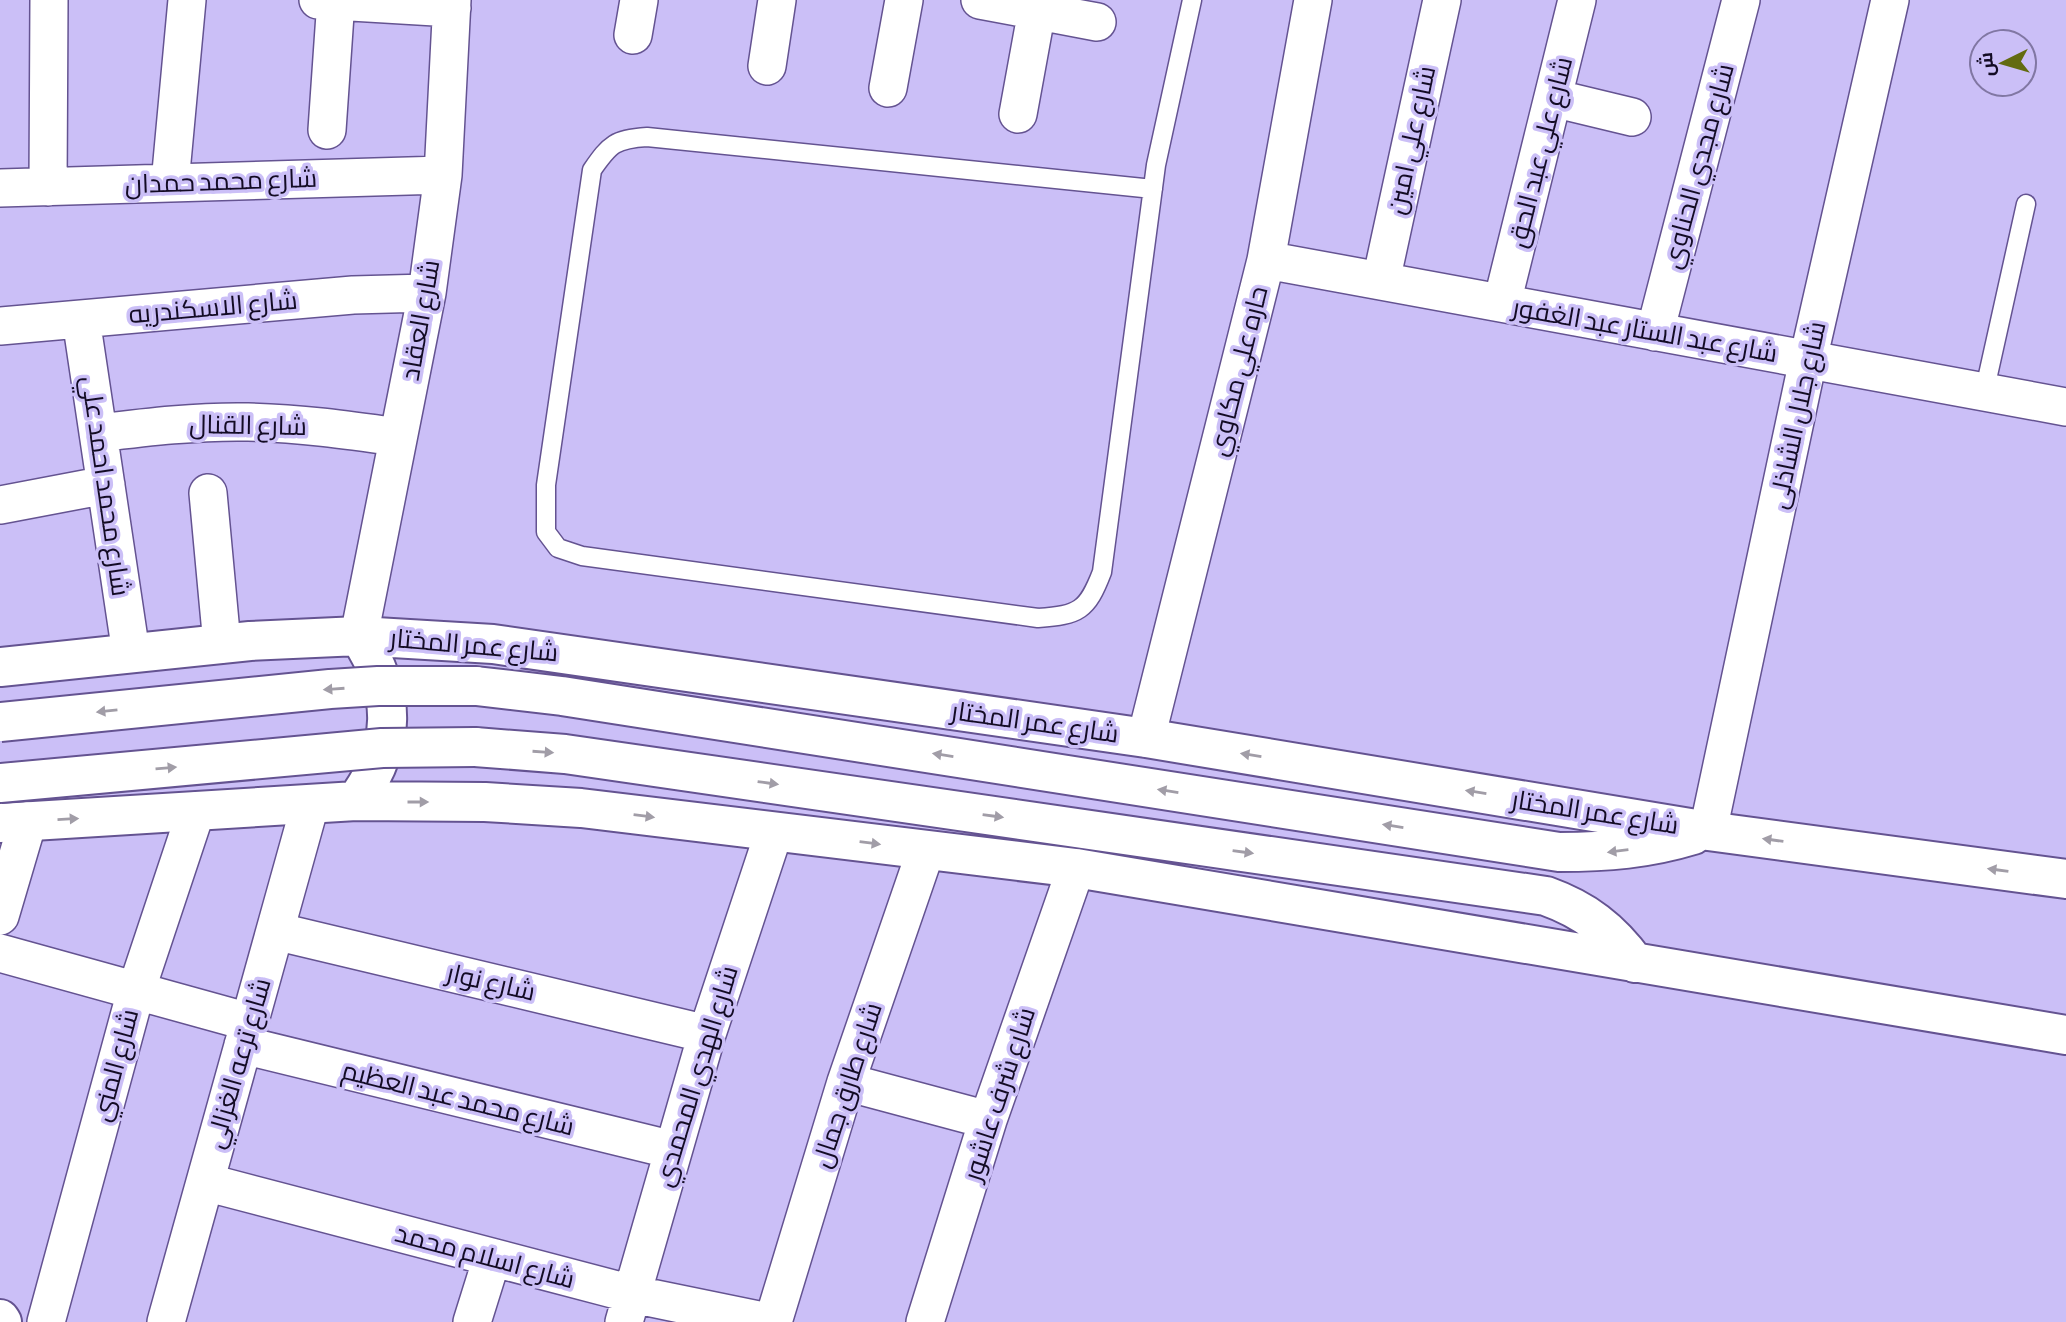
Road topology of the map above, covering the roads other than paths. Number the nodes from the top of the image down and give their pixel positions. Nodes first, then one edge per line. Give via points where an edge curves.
1 (49, 0) edge
2 (187, 0) edge
3 (330, 0) edge
4 (777, 0) edge
5 (904, 0) edge
6 (980, 0) edge
7 (1192, 0) edge
8 (1313, 0) edge
9 (1442, 0) edge
10 (1577, 0) edge
11 (1741, 0) edge
12 (1890, 0) edge
13 (452, 4) edge
14 (1037, 10) junction
15 (1097, 22) dead end
16 (767, 66) dead end
17 (888, 88) dead end
18 (1553, 98) junction
19 (1018, 114) dead end
20 (1632, 117) dead end
21 (327, 130) dead end
22 (443, 175) junction
23 (170, 183) junction
24 (48, 187) junction
25 (0, 188) edge
26 (1153, 189) junction
27 (2026, 204) dead end
28 (1266, 260) junction
29 (1381, 281) junction
30 (427, 293) junction
31 (1502, 303) junction
32 (81, 319) junction
33 (0, 326) edge
34 (1655, 332) junction
35 (1808, 360) junction
36 (1984, 393) junction
37 (2066, 407) edge
38 (98, 433) junction
39 (397, 437) junction
40 (106, 485) junction
41 (208, 493) dead end
42 (0, 505) edge
43 (359, 636) junction
44 (222, 644) junction
45 (131, 653) junction
46 (0, 667) edge
47 (0, 722) edge
48 (1146, 738) junction
49 (0, 783) edge
50 (356, 802) junction
51 (310, 804) junction
52 (196, 811) junction
53 (14, 822) edge
54 (1709, 831) junction
55 (774, 832) junction
56 (926, 850) junction
57 (1076, 868) junction
58 (2066, 879) edge
59 (0, 916) edge
60 (275, 931) junction
61 (0, 953) edge
62 (1635, 963) junction
63 (135, 991) junction
64 (2056, 1029) edge
65 (246, 1034) junction
66 (707, 1034) junction
67 (846, 1082) junction
68 (988, 1120) junction
69 (673, 1150) junction
70 (205, 1182) junction
71 (492, 1258) junction
72 (628, 1308) edge
73 (46, 1322) edge
74 (166, 1322) edge
75 (472, 1322) edge
76 (771, 1322) edge
77 (925, 1322) edge

1 - 24 street
2 - 23 street
3 - 13 street
3 - 21 street
4 - 16 street
5 - 17 street
6 - 14 street
7 - 26 lane
8 - 28 street, حاره علي مكاوي
9 - 29 street, شارع علي امين
10 - 18 street, شارع علي عبد الحق
11 - 34 street, شارع مجدي الحناوي
12 - 35 street, شارع جلال الشاذلى
13 - 22 street, شارع العقاد
14 - 15 street
14 - 19 street
18 - 20 street
18 - 31 street, شارع علي عبد الحق
22 - 23 street, شارع محمد حمدان
22 - 30 street, شارع العقاد
23 - 24 street, شارع محمد حمدان
24 - 25 street, شارع محمد حمدان
26 - 26 lane via 1102,572 1092,598 1070,615 1038,618 582,556 558,548 546,532 546,485 592,170 606,149 624,139 647,136
27 - 36 lane
28 - 29 street, شارع عبد الستار عبد الغفور
28 - 48 street, حاره علي مكاوي
29 - 31 street, شارع عبد الستار عبد الغفور
30 - 32 street, شارع الاسكندريه via 353,295
30 - 39 street, شارع العقاد
31 - 34 street, شارع عبد الستار عبد الغفور
32 - 33 street, شارع الاسكندريه
32 - 38 street, شارع محمد احمد علي
34 - 35 street, شارع عبد الستار عبد الغفور
35 - 36 street, شارع عبد الستار عبد الغفور
35 - 54 street, شارع جلال الشاذلى
36 - 37 street, شارع عبد الستار عبد الغفور
38 - 39 street, شارع القنال via 248,422 323,426
38 - 40 street, شارع محمد احمد علي
39 - 43 street, شارع العقاد
40 - 42 street
40 - 45 street, شارع محمد احمد علي
41 - 44 street
43 - 44 main road, شارع عمر المختار
43 - 48 main road, شارع عمر المختار via 549,650
43 - 50 main road via 383,681 388,707 382,758
44 - 45 main road, شارع عمر المختار
45 - 46 main road, شارع عمر المختار
54 -> 47 main road, bridge via 1647,847 1559,852 475,686 378,686
54 -> 48 main road, شارع عمر المختار
49 -> 62 main road, bridge via 382,748 475,747 565,754 1546,897 1588,914 1622,944
50 - 51 main road
50 -> 55 main road via 581,808
51 - 52 main road
51 - 60 street, شارع ترعه الغزالي
53 -> 52 main road
52 - 63 street, شارع المني
53 - 59 street
58 -> 54 main road, شارع عمر المختار
55 -> 56 main road
55 - 66 street, شارع الهدي المحمدي
56 - 57 main road
56 - 67 street, شارع طارق جمال
57 - 62 main road
57 - 68 street, شارع شرف عاشور
60 - 65 street, شارع ترعه الغزالي
60 - 66 street, شارع نوار
61 - 63 street, شارع محمد عبد العظيم
62 - 64 main road
63 - 65 street, شارع محمد عبد العظيم
63 - 73 street, شارع المني
65 - 69 street, شارع محمد عبد العظيم
65 - 70 street, شارع ترعه الغزالي
66 - 69 street, شارع الهدي المحمدي
67 - 68 street
67 - 76 street, شارع طارق جمال
68 - 77 street, شارع شرف عاشور
69 - 72 street, شارع الهدي المحمدي
70 - 71 street, شارع اسلام محمد
70 - 74 street, شارع ترعه الغزالي
71 - 72 street, شارع اسلام محمد
71 - 75 street
72 - 76 street, شارع اسلام محمد

